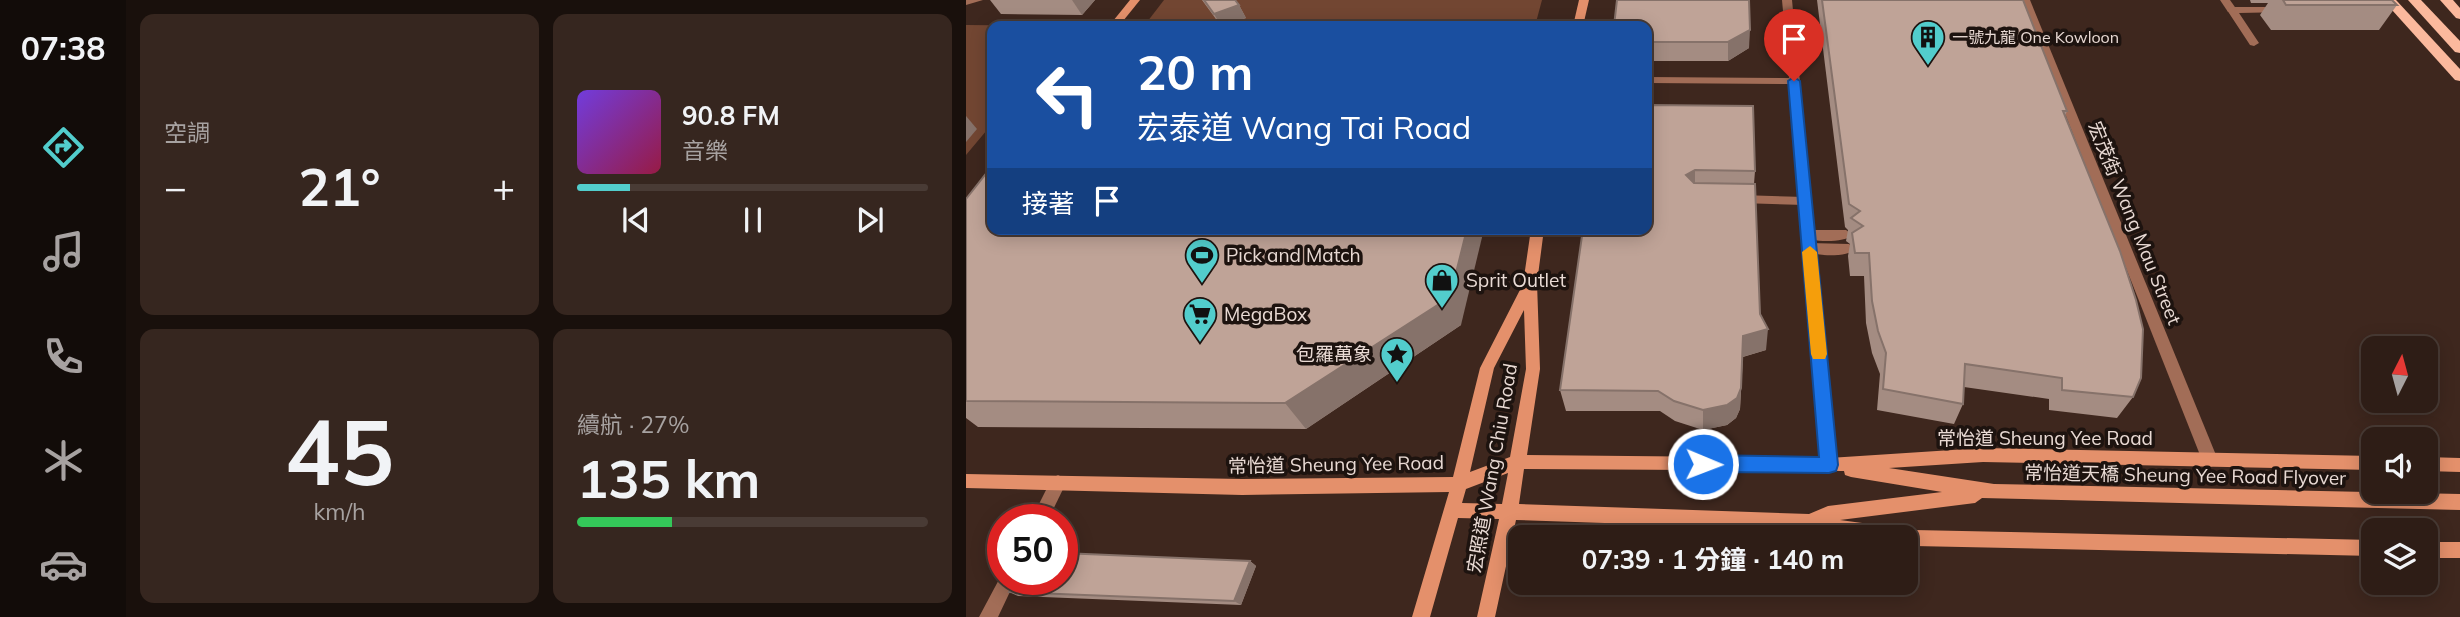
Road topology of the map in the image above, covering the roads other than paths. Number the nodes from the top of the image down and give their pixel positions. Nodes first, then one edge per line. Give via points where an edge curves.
1 (978, 0) edge
2 (1135, 0) edge
3 (1584, 0) edge
4 (1787, 0) edge
5 (2025, 0) edge
6 (2225, 0) edge
7 (2389, 0) edge
8 (2414, 0) edge
9 (2446, 0) edge
10 (966, 2) edge
11 (2232, 10) junction
12 (2300, 10) edge
13 (2460, 15) edge
14 (1118, 21) edge
15 (1579, 21) edge
16 (2254, 43) dead end
17 (2460, 49) edge
18 (2460, 78) edge
19 (1652, 80) edge
20 (1794, 81) junction
21 (1723, 199) edge
22 (1805, 201) junction
23 (1537, 235) edge
24 (1809, 242) junction
25 (1847, 242) dead end
26 (1530, 283) junction
27 (2210, 460) junction
28 (1517, 462) junction
29 (2361, 463) edge
30 (2438, 464) edge
31 (1829, 465) junction
32 (2460, 465) edge
33 (966, 481) edge
34 (1058, 483) junction
35 (1459, 484) junction
36 (1994, 492) junction
37 (2460, 502) edge
38 (1047, 504) edge
39 (1451, 510) junction
40 (1509, 513) junction
41 (1809, 522) junction
42 (2361, 548) edge
43 (2438, 550) edge
44 (2460, 551) edge
45 (999, 595) edge
46 (988, 617) edge
47 (1422, 617) edge
48 (1486, 617) edge

1 - 10 street
2 - 14 main road
3 - 15 main road
4 - 20 street
5 - 27 street, 宏茂街 Wang Mau Street
6 - 11 street
7 - 18 main road
8 - 17 main road
9 - 13 main road
11 - 12 street
11 - 16 street
19 - 20 street
20 - 22 street
21 - 22 street
22 - 24 street
23 - 26 main road, 宏照道 Wang Chiu Road
24 - 25 street
24 - 31 street
26 - 28 main road, 宏照道 Wang Chiu Road via 1533,369
26 - 35 main road, 宏照道 Wang Chiu Road via 1487,368
27 - 29 main road, 常怡道 Sheung Yee Road
27 - 31 main road, 常怡道 Sheung Yee Road via 1983,455
28 - 31 main road, 常怡道 Sheung Yee Road
28 - 35 main road, 常怡道 Sheung Yee Road
28 - 40 main road, 宏照道 Wang Chiu Road
30 - 32 main road
31 - 36 main road, 常怡道天橋 Sheung Yee Road Flyover
33 - 34 main road, 常怡道 Sheung Yee Road
34 - 35 main road, 常怡道 Sheung Yee Road via 1242,487
34 - 38 street
35 - 39 main road, 宏照道 Wang Chiu Road
36 - 37 main road, 常怡道天橋 Sheung Yee Road Flyover
36 - 41 main road, 常怡道天橋 Sheung Yee Road Flyover via 1828,514
39 - 40 main road
39 - 47 main road, 宏照道 Wang Chiu Road
40 - 41 main road
40 - 48 main road, 宏照道 Wang Chiu Road
41 - 42 main road via 1914,538
43 - 44 main road
45 - 46 street

